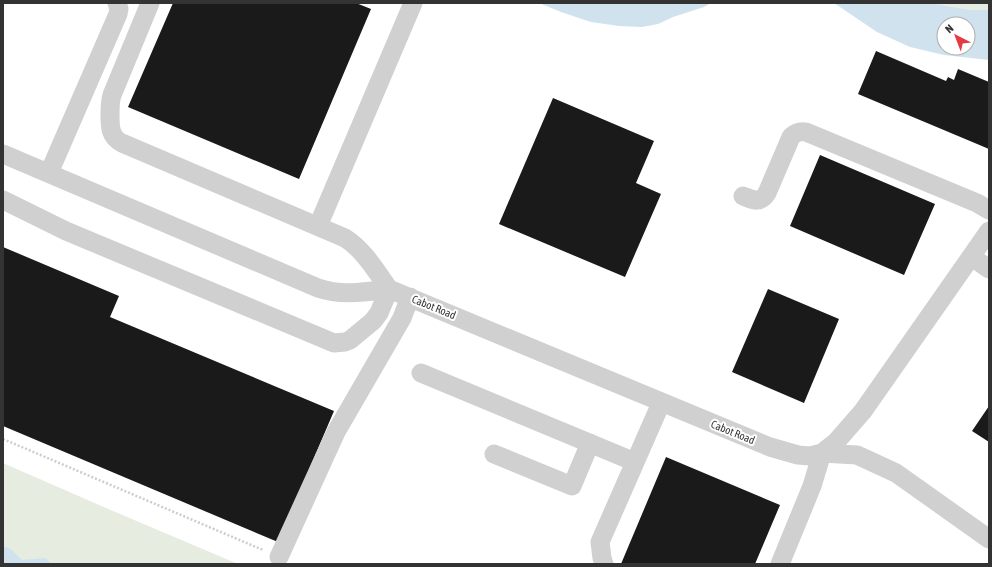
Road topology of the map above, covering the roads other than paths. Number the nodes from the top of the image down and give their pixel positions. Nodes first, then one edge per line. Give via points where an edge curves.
1 (117, 3) edge
2 (150, 3) edge
3 (413, 3) edge
4 (3, 154) edge
5 (49, 173) junction
6 (743, 196) dead end
7 (3, 200) edge
8 (989, 210) edge
9 (318, 226) junction
10 (989, 231) edge
11 (972, 257) junction
12 (989, 268) edge
13 (389, 289) junction
14 (410, 297) junction
15 (420, 373) dead end
16 (661, 402) junction
17 (590, 443) junction
18 (822, 453) junction
19 (494, 454) dead end
20 (635, 462) junction
21 (989, 539) edge
22 (279, 557) road end
23 (604, 564) edge
24 (780, 564) edge

1 - 5 street via 118,14
2 - 9 street via 112,95 110,129 113,136 122,143
3 - 9 street
4 - 5 street
5 - 13 street via 322,290 343,293
6 - 8 street via 755,200 764,197 791,137 802,131
7 - 13 street via 77,235 334,343 350,340 373,321
9 - 13 street via 348,240 368,259
10 - 11 street
11 - 12 street
11 - 18 street via 863,411 836,442
13 - 14 street, Cabot Road
14 - 16 street, Cabot Road
14 - 22 street via 402,318 336,432
15 - 17 street
16 - 18 street, Cabot Road via 778,450 810,456
16 - 20 street
17 - 19 street via 572,486
17 - 20 street
18 - 21 street, Cabot Road via 857,455 896,473
18 - 24 street via 812,486
20 - 23 street via 600,542

